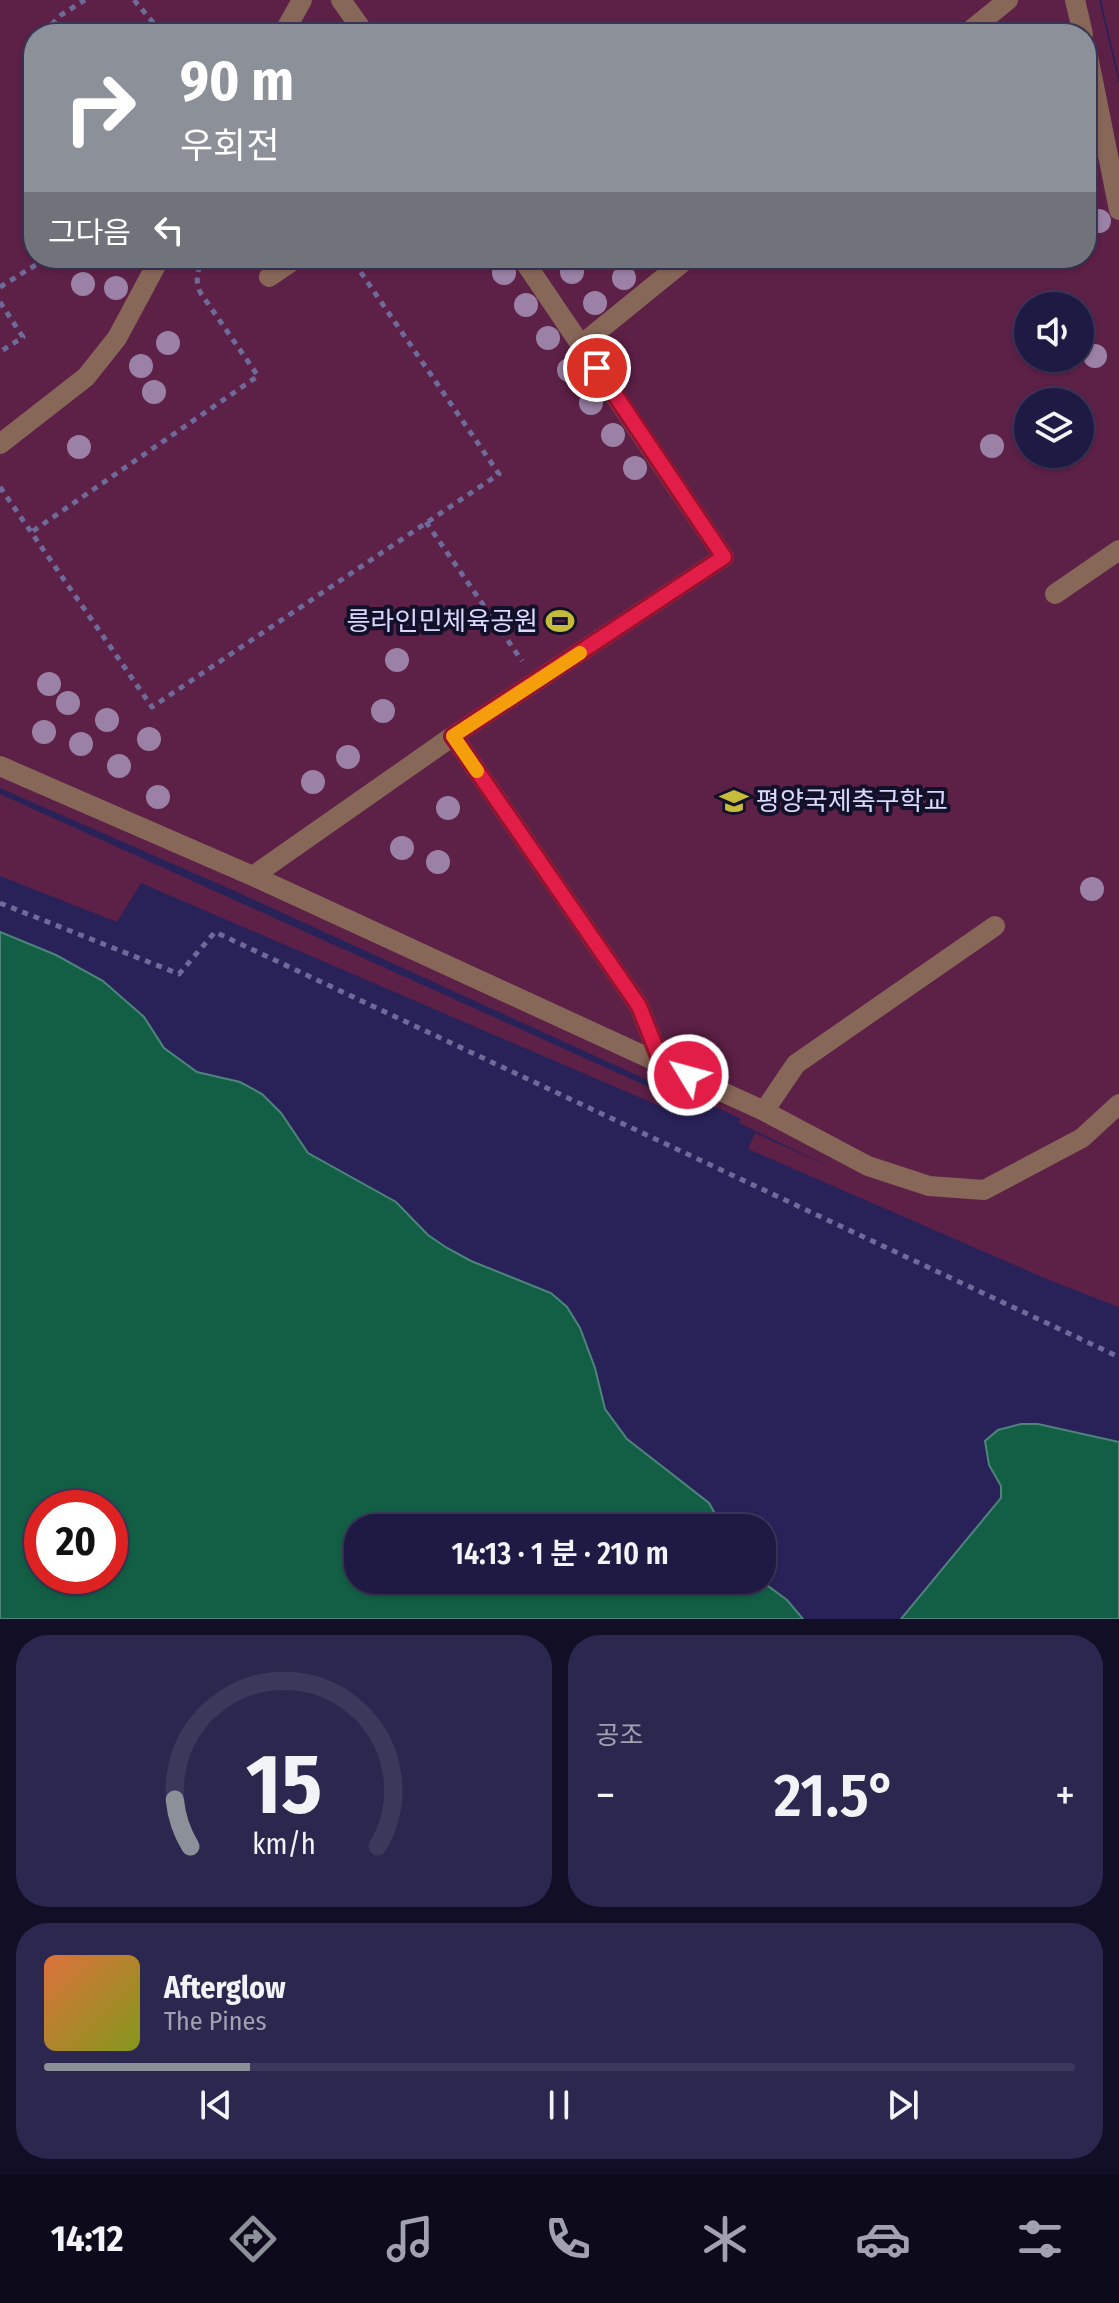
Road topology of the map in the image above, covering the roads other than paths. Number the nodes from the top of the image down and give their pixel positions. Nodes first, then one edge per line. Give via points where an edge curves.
1 (302, 0) edge
2 (341, 0) edge
3 (1008, 0) edge
4 (1075, 0) edge
5 (289, 24) edge
6 (358, 24) edge
7 (978, 24) edge
8 (1081, 24) edge
9 (1096, 96) edge
10 (1119, 210) edge
11 (155, 268) edge
12 (282, 268) edge
13 (529, 268) edge
14 (676, 268) edge
15 (269, 277) dead end
16 (582, 344) junction
17 (0, 444) edge
18 (1119, 550) edge
19 (1055, 594) dead end
20 (453, 736) junction
21 (0, 766) edge
22 (253, 876) junction
23 (995, 926) dead end
24 (662, 1064) junction
25 (1119, 1104) edge
26 (764, 1111) junction

1 - 5 lane
2 - 6 lane
3 - 7 lane
4 - 8 lane
9 - 10 lane
11 - 17 lane via 117,338 86,377
12 - 15 lane
13 - 16 lane
14 - 16 lane
16 - 20 lane via 724,557
18 - 19 lane
20 - 22 lane
20 - 24 lane via 639,1006
21 - 22 lane
22 - 24 lane
23 - 26 lane via 796,1064
24 - 26 lane
25 - 26 lane via 1082,1138 984,1190 929,1186 868,1166

